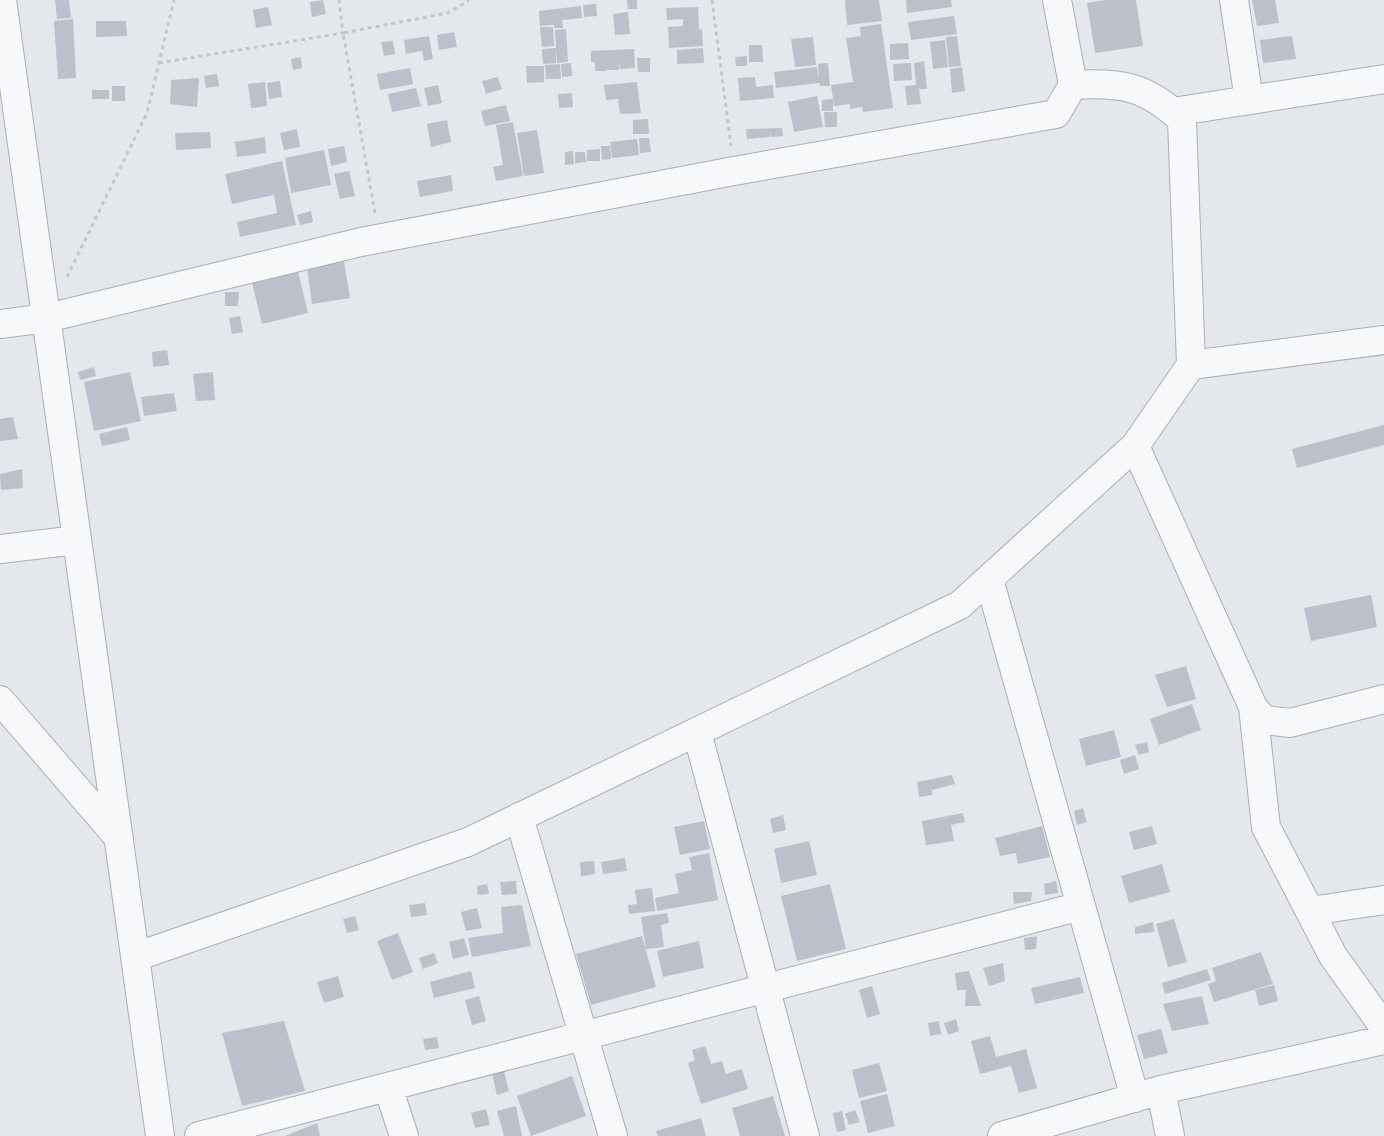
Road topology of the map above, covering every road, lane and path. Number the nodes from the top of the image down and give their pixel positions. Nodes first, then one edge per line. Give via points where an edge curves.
1 (2, 0) edge
2 (174, 0) edge
3 (339, 0) edge
4 (469, 0) edge
5 (712, 0) edge
6 (1057, 0) edge
7 (1234, 0) edge
8 (343, 33) junction
9 (159, 63) junction
10 (1384, 79) edge
11 (1073, 85) junction
12 (1248, 100) junction
13 (1173, 112) junction
14 (10, 128) edge
15 (734, 171) junction
16 (380, 238) junction
17 (64, 282) dead end
18 (47, 318) junction
19 (0, 324) edge
20 (1384, 340) edge
21 (1191, 365) junction
22 (1135, 446) junction
23 (77, 540) junction
24 (0, 549) edge
25 (989, 578) junction
26 (1384, 699) edge
27 (0, 700) edge
28 (1253, 707) junction
29 (697, 732) junction
30 (519, 817) junction
31 (119, 838) junction
32 (1384, 900) edge
33 (1081, 906) junction
34 (1310, 911) junction
35 (135, 957) junction
36 (765, 988) junction
37 (1384, 1027) edge
38 (583, 1036) junction
39 (1384, 1040) edge
40 (388, 1087) junction
41 (1148, 1094) junction
42 (160, 1136) edge
43 (199, 1136) edge
44 (404, 1136) edge
45 (613, 1136) edge
46 (805, 1136) edge
47 (1002, 1136) edge
48 (1170, 1136) edge

1 - 14 street
2 - 9 path
3 - 8 path
4 - 8 path via 448,13
5 - 15 path
6 - 11 street
7 - 12 street
8 - 9 path
8 - 16 path
9 - 17 path via 147,113
10 - 12 street
11 - 13 street via 1118,84 1153,96
11 - 15 street via 1056,114
12 - 13 street
13 - 21 street via 1182,120
14 - 18 street
15 - 16 street
16 - 18 street
18 - 19 street
18 - 23 street
20 - 21 street
21 - 22 street
22 - 25 street
22 - 28 street
23 - 24 street
23 - 31 street
25 - 29 street via 960,605
25 - 33 street
26 - 28 street via 1290,723 1264,720
27 - 31 street
28 - 34 street via 1266,827
29 - 30 street
29 - 36 street
30 - 35 street via 468,842
30 - 38 street
31 - 35 street
32 - 34 street
33 - 36 street
33 - 41 street
34 - 37 street via 1333,956
35 - 42 street
36 - 38 street
36 - 46 street
38 - 40 street
38 - 45 street
39 - 41 street
40 - 43 street
40 - 44 street
41 - 47 street
41 - 48 street

